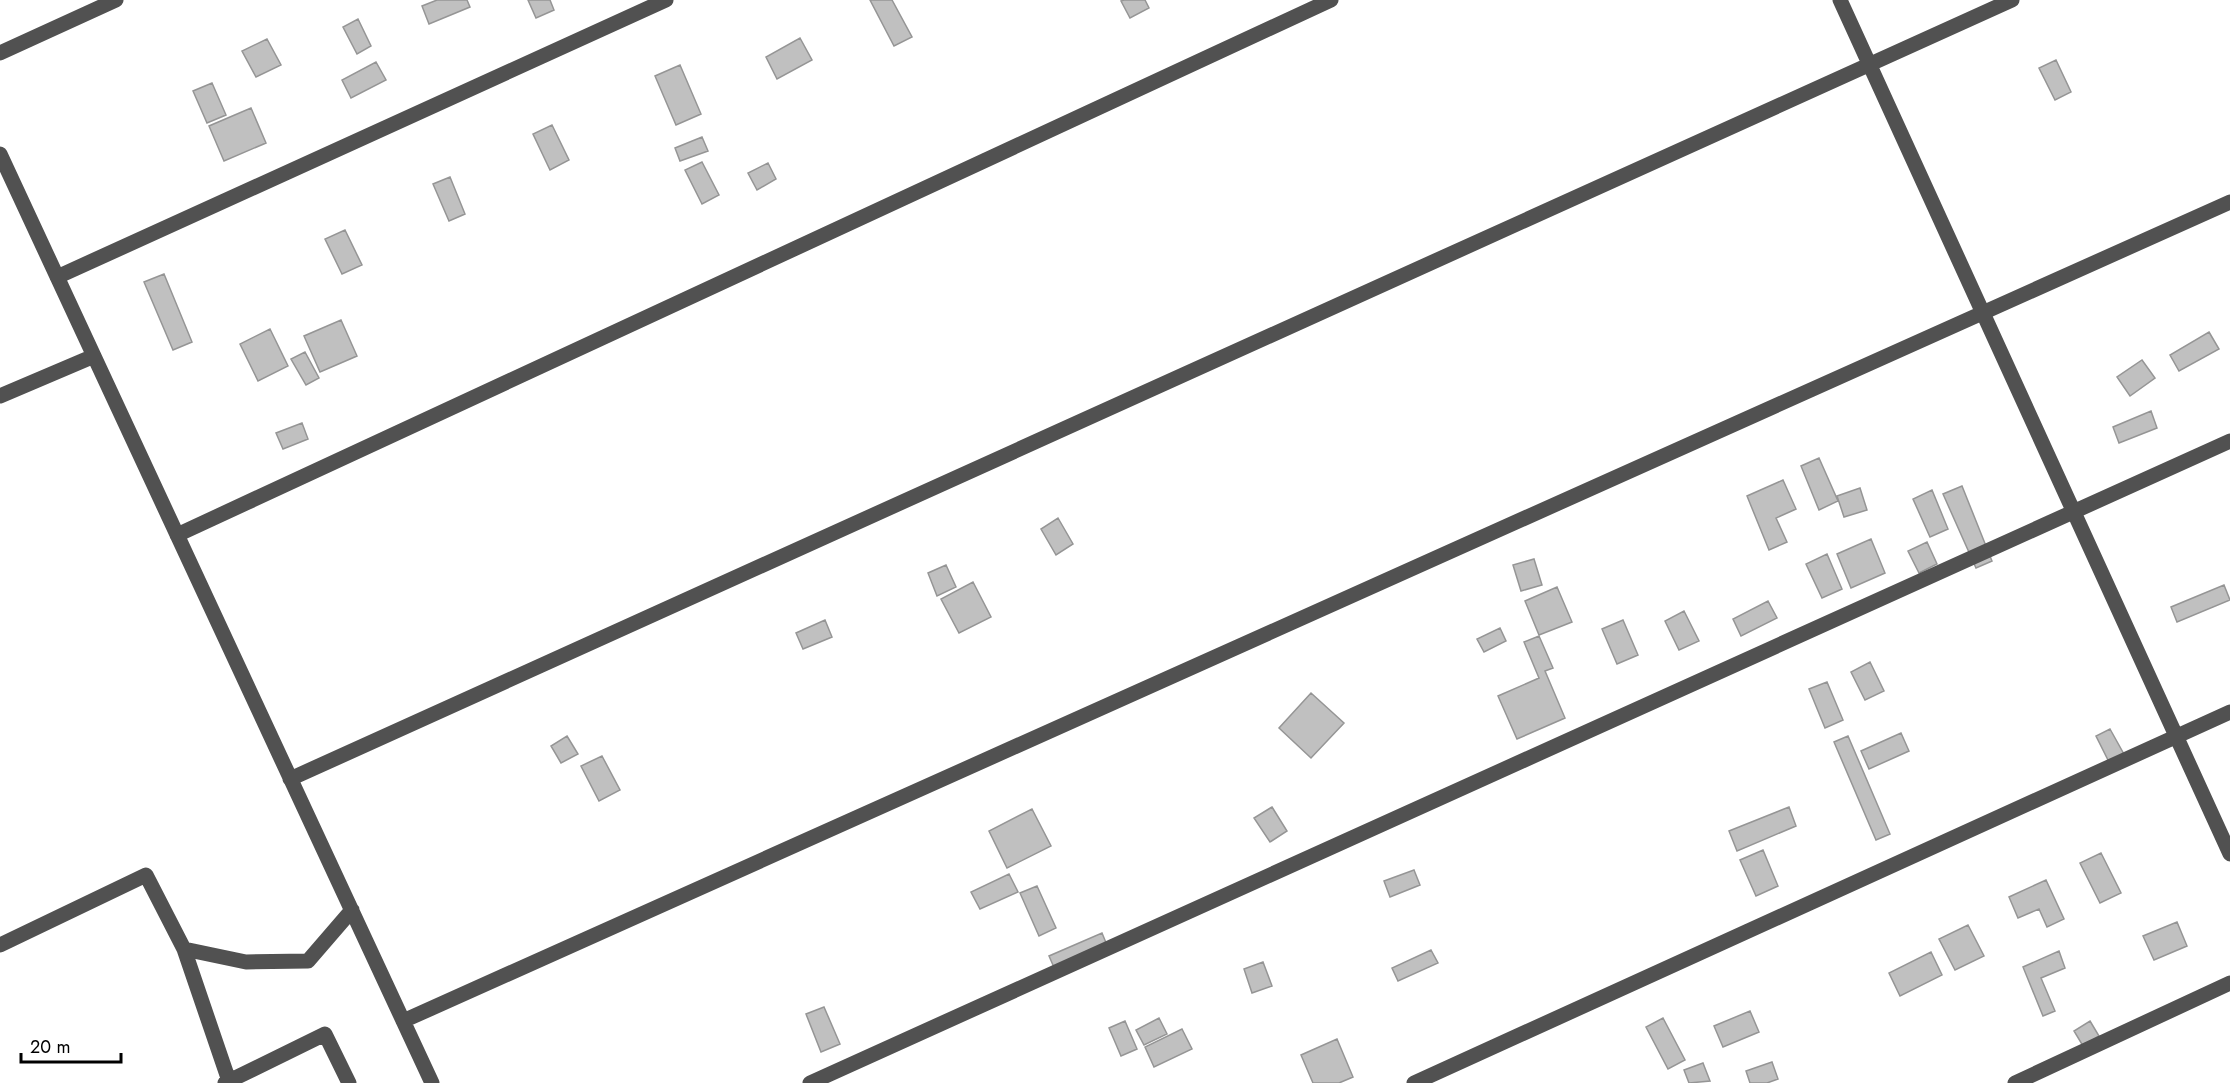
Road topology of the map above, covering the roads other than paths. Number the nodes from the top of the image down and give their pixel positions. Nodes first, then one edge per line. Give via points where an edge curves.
1 (116, 0) edge
2 (666, 0) edge
3 (1331, 0) edge
4 (1840, 0) edge
5 (2012, 0) edge
6 (0, 53) edge
7 (1870, 64) junction
8 (0, 154) edge
9 (2230, 201) edge
10 (57, 277) junction
11 (1982, 312) junction
12 (94, 356) junction
13 (0, 396) edge
14 (2230, 441) edge
15 (2073, 512) junction
16 (177, 535) junction
17 (2230, 712) edge
18 (2176, 736) junction
19 (290, 778) junction
20 (2230, 854) edge
21 (351, 910) junction
22 (0, 945) edge
23 (184, 949) junction
24 (2230, 983) edge
25 (403, 1021) junction
26 (227, 1082) edge
27 (350, 1083) edge
28 (432, 1083) edge
29 (810, 1083) edge
30 (1414, 1083) edge
31 (2015, 1083) edge

1 - 6 street
2 - 10 street
3 - 16 street
4 - 7 street
5 - 7 street
7 - 11 street
7 - 19 street
8 - 10 street
9 - 11 street
10 - 12 street
11 - 15 street
11 - 25 street
12 - 13 street
12 - 16 street
14 - 15 street
15 - 18 street
15 - 29 street
16 - 19 street
17 - 18 street
18 - 20 street
18 - 30 street
19 - 21 street
21 - 23 street via 308,961 246,962
21 - 25 street
22 - 23 street via 146,875
23 - 26 street
24 - 31 street
25 - 28 street
26 - 27 street via 324,1034

